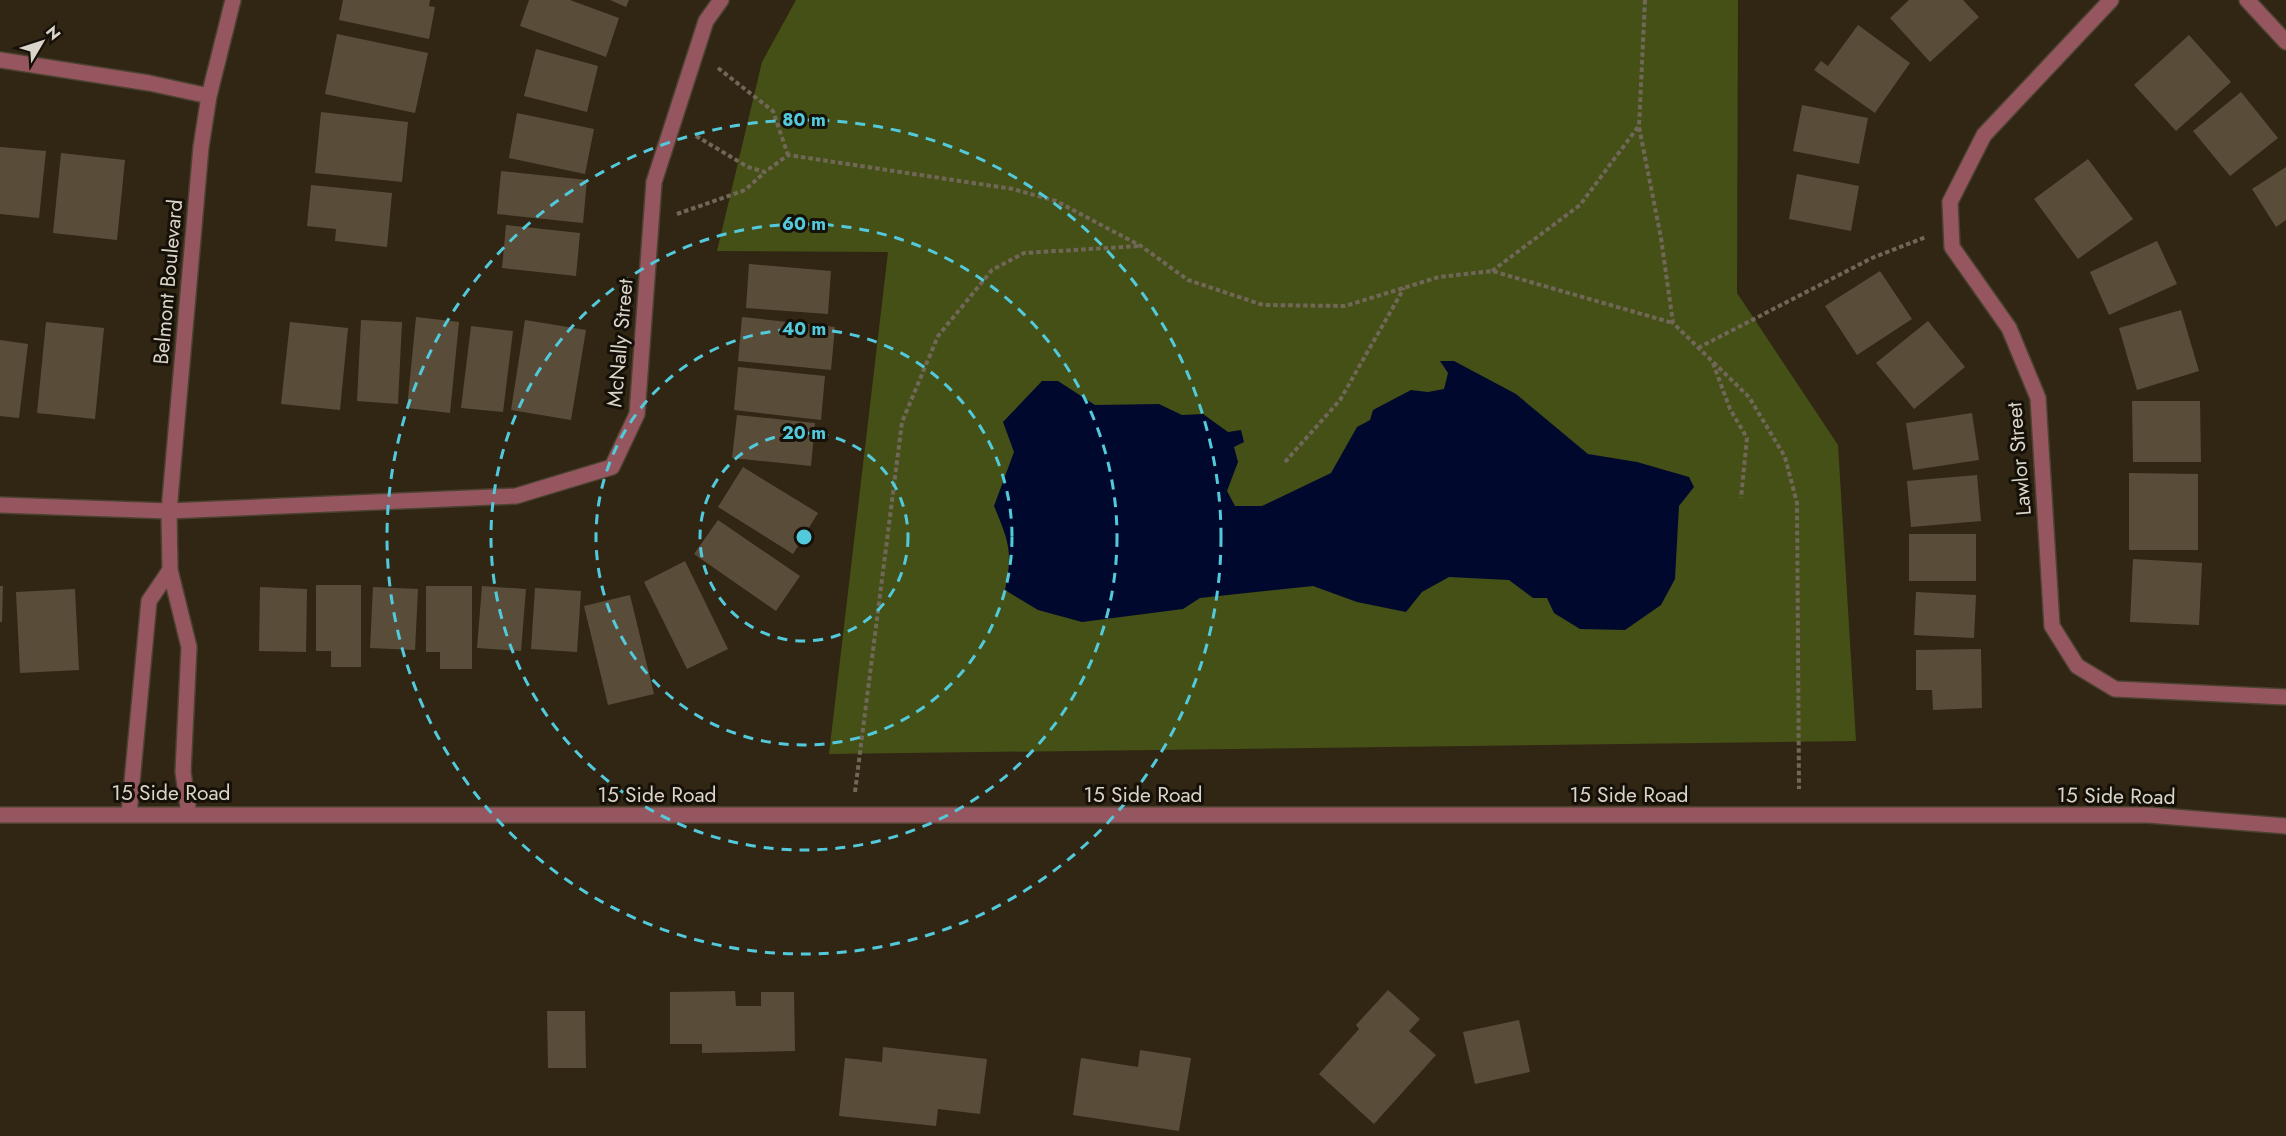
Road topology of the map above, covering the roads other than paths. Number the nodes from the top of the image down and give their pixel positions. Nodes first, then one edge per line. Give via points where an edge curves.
1 (233, 0) edge
2 (721, 0) edge
3 (2111, 0) edge
4 (2247, 0) edge
5 (2286, 42) edge
6 (0, 60) edge
7 (209, 96) junction
8 (0, 505) edge
9 (169, 511) junction
10 (170, 570) junction
11 (2286, 698) edge
12 (129, 814) junction
13 (189, 814) junction
14 (0, 815) edge
15 (2286, 826) edge

1 - 7 street, Belmont Boulevard
2 - 9 street, McNally Street via 706,21 654,182 637,414 612,467 516,496
3 - 11 street, Lawlor Street via 1984,135 1950,202 1952,247 2009,327 2038,398 2052,626 2077,666 2115,689
4 - 5 street
6 - 7 street
7 - 9 street, Belmont Boulevard via 201,147
8 - 9 street, McNally Street
9 - 10 street, Belmont Boulevard
10 - 12 street via 149,601
10 - 13 street, Belmont Boulevard via 189,647 183,772
12 - 13 street, 15 Side Road
12 - 14 street, 15 Side Road
13 - 15 street, 15 Side Road via 2148,815

